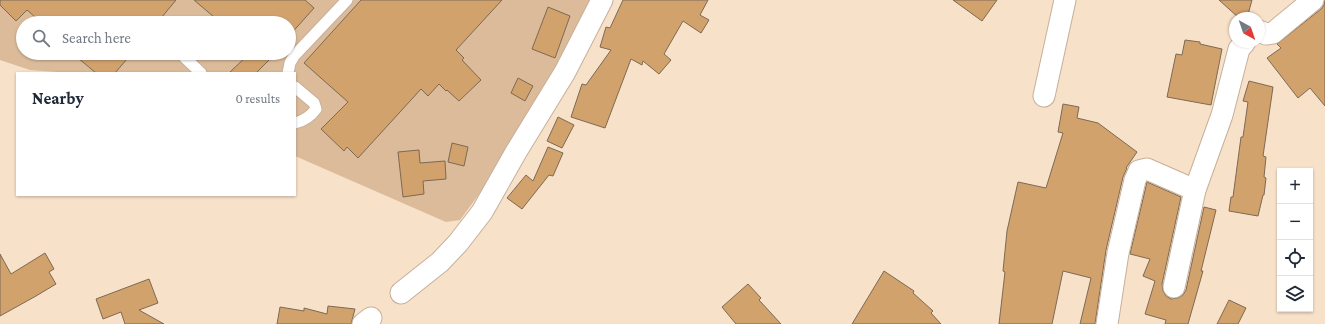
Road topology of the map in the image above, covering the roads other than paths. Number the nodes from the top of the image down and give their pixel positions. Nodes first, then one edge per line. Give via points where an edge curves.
1 (347, 0) edge
2 (602, 0) edge
3 (1065, 0) edge
4 (1313, 0) edge
5 (1265, 34) edge
6 (1240, 48) edge
7 (296, 54) edge
8 (187, 60) edge
9 (292, 60) edge
10 (200, 72) edge
11 (288, 72) edge
12 (296, 88) edge
13 (1044, 96) dead end
14 (296, 122) edge
15 (1195, 190) junction
16 (1174, 287) dead end
17 (401, 293) dead end
18 (1107, 324) edge

1 - 7 lane
2 - 17 street via 565,72 482,212 440,262
3 - 13 street
4 - 5 street via 1273,33
6 - 15 street via 1222,115
8 - 10 lane
9 - 11 lane
12 - 14 lane via 314,103 316,109 311,115
15 - 16 street
15 - 18 street via 1147,169 1139,171 1118,253

